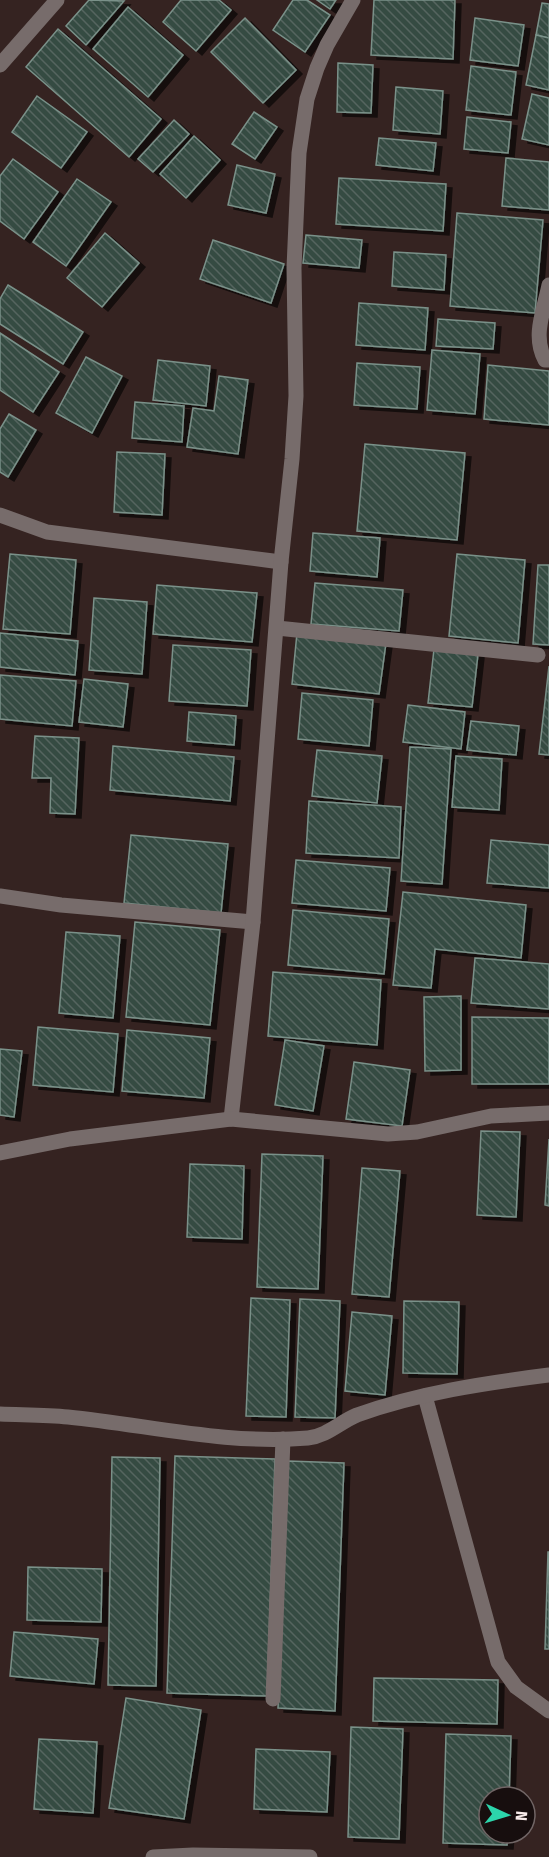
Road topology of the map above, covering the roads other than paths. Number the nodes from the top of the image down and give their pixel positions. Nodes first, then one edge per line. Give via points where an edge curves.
1 (57, 0) edge
2 (353, 0) edge
3 (0, 65) edge
4 (549, 285) edge
5 (549, 360) edge
6 (0, 515) edge
7 (281, 562) junction
8 (276, 628) junction
9 (538, 655) dead end
10 (0, 896) edge
11 (253, 922) junction
12 (549, 1113) edge
13 (231, 1119) junction
14 (0, 1153) edge
15 (549, 1375) edge
16 (424, 1396) junction
17 (0, 1414) edge
18 (283, 1439) junction
19 (273, 1699) dead end
20 (549, 1712) edge
21 (153, 1857) edge
22 (310, 1857) edge

1 - 3 street
2 - 7 street via 317,68 307,99 299,153 294,268 296,396
4 - 5 street via 538,337 539,350
6 - 7 street via 47,532
7 - 8 street
8 - 9 street
8 - 11 street
10 - 11 street
11 - 13 street
12 - 13 street via 492,1116 388,1134
13 - 14 street via 70,1139
15 - 16 street
16 - 18 street via 356,1416 322,1435
16 - 20 street via 498,1662 516,1687
17 - 18 street via 67,1417 228,1438
18 - 19 street
21 - 22 street

